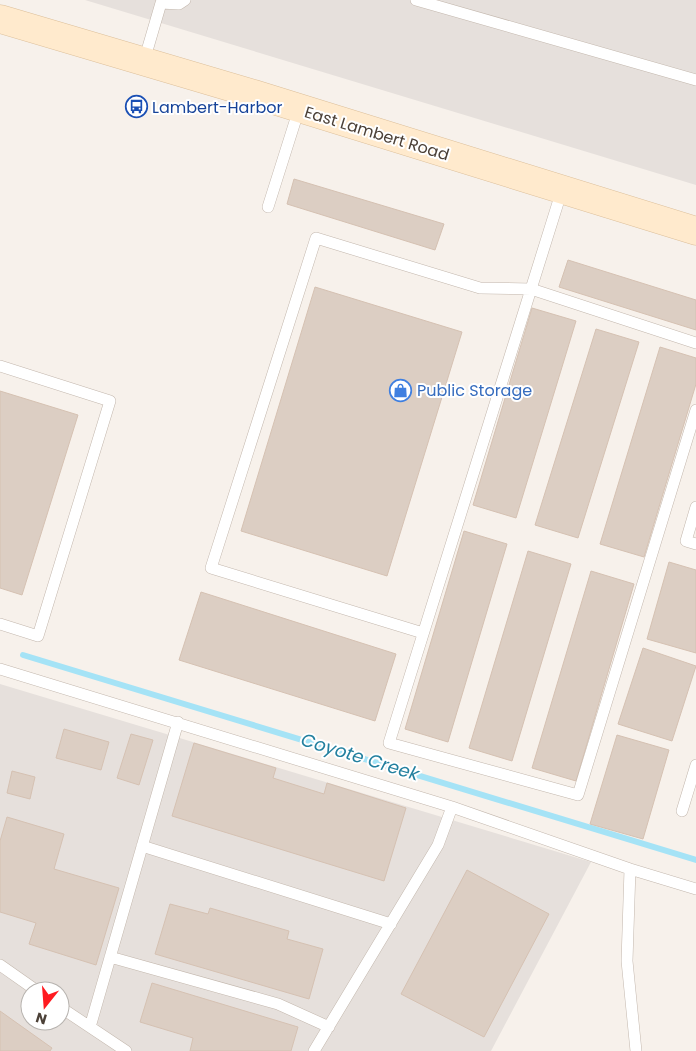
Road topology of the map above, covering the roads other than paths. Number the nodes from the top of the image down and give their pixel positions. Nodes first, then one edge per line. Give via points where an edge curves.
1 (185, 0) edge
2 (416, 0) edge
3 (159, 1) edge
4 (0, 19) edge
5 (144, 62) junction
6 (696, 80) edge
7 (299, 109) junction
8 (562, 190) junction
9 (268, 207) dead end
10 (696, 231) edge
11 (531, 289) junction
12 (696, 343) edge
13 (0, 366) edge
14 (696, 410) edge
15 (696, 507) edge
16 (696, 544) edge
17 (0, 624) edge
18 (423, 633) junction
19 (0, 669) edge
20 (178, 722) junction
21 (696, 765) edge
22 (452, 807) junction
23 (682, 811) dead end
24 (142, 846) junction
25 (630, 869) junction
26 (696, 889) edge
27 (392, 924) junction
28 (110, 957) junction
29 (0, 964) edge
30 (23, 981) edge
31 (70, 1013) edge
32 (329, 1026) junction
33 (90, 1027) junction
34 (126, 1051) edge
35 (314, 1051) edge
36 (636, 1051) edge

1 - 3 lane via 179,4
2 - 6 lane
3 - 5 lane
4 - 5 main road, East Lambert Road
5 - 7 main road, East Lambert Road
7 - 8 main road, East Lambert Road
7 - 9 lane
8 - 10 main road, East Lambert Road
8 - 11 lane
11 - 12 lane
11 - 18 lane
11 - 18 lane via 480,288 316,238 211,568
13 - 17 lane via 110,401 38,636
14 - 18 lane via 578,795 389,743
15 - 16 lane via 686,541
19 - 20 lane
20 - 22 lane
20 - 24 lane
21 - 23 lane
22 - 25 lane
22 - 27 lane via 438,844
24 - 27 lane
24 - 28 lane
25 - 26 lane
25 - 36 lane via 627,961
27 - 32 lane
28 - 32 lane via 278,1004
28 - 33 lane
29 - 30 lane
31 - 33 lane
32 - 35 lane
33 - 34 lane

